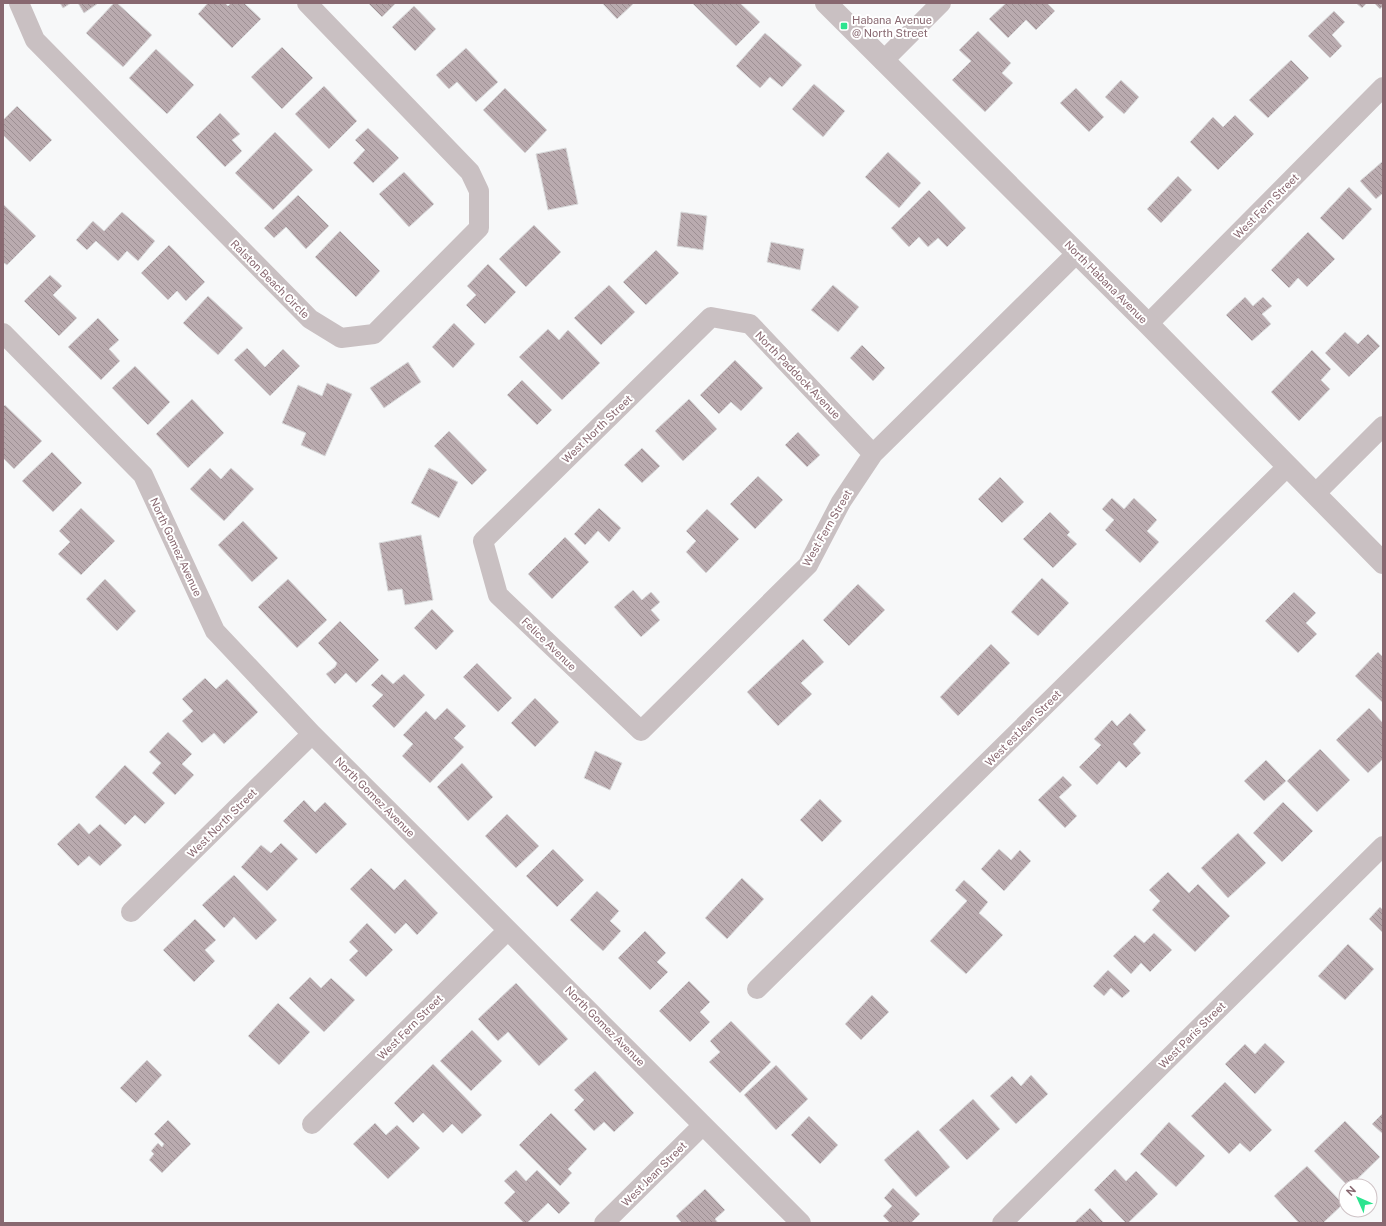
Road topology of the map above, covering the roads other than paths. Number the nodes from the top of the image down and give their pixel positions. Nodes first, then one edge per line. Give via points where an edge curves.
1 (19, 3) edge
2 (308, 3) edge
3 (826, 3) edge
4 (941, 3) edge
5 (883, 61) junction
6 (1383, 87) edge
7 (1077, 253) junction
8 (711, 317) joint
9 (1148, 324) junction
10 (3, 333) edge
11 (1383, 426) edge
12 (873, 454) junction
13 (1288, 466) junction
14 (1315, 494) junction
15 (483, 541) joint
16 (1383, 563) edge
17 (641, 731) joint
18 (312, 734) junction
19 (1383, 846) edge
20 (131, 912) dead end
21 (508, 930) junction
22 (757, 989) dead end
23 (312, 1124) dead end
24 (703, 1125) junction
25 (604, 1223) edge
26 (802, 1223) edge
27 (1002, 1223) edge

1 - 2 street, Ralston Beach Circle via 35,40 310,319 341,338 374,334 479,228 479,191 470,172
3 - 5 street, North Habana Avenue
4 - 5 street
5 - 7 street, North Habana Avenue
6 - 9 street, West Fern Street
7 - 9 street, North Habana Avenue
7 - 12 street, West Fern Street
8 - 12 street, North Paddock Avenue via 750,324
8 - 15 street, West North Street
9 - 13 street, North Habana Avenue
10 - 18 street, North Gomez Avenue via 143,475 215,631
11 - 14 street
12 - 17 street, West Fern Street via 841,502 808,565
13 - 14 street, North Habana Avenue
13 - 22 street, West estJean Street
14 - 16 street, North Habana Avenue
15 - 17 street, Felice Avenue via 498,595
18 - 20 street, West North Street
18 - 21 street, North Gomez Avenue
19 - 27 street, West Paris Street
21 - 23 street, West Fern Street
21 - 24 street, North Gomez Avenue
24 - 25 street, West Jean Street
24 - 26 street, North Gomez Avenue

